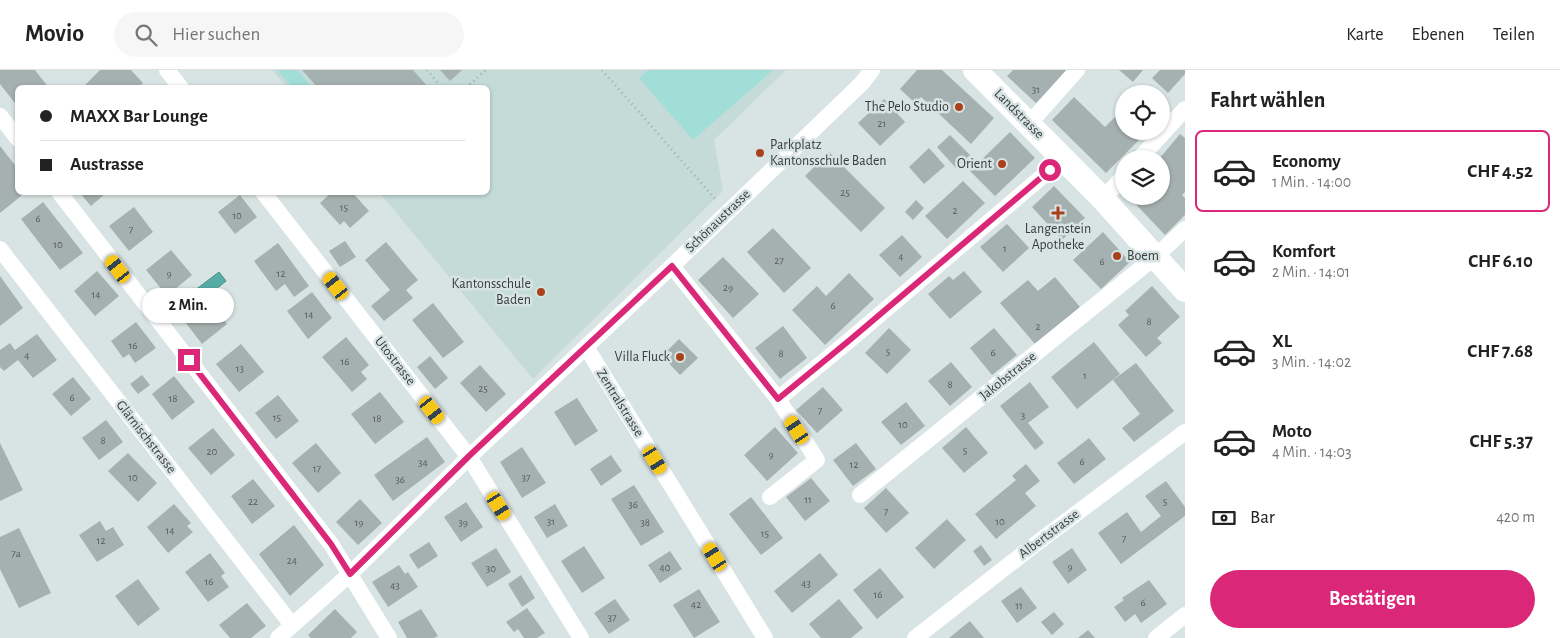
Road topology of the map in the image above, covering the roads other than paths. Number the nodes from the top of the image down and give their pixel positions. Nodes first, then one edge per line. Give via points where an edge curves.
1 (167, 70) edge
2 (872, 70) edge
3 (975, 70) edge
4 (1077, 70) edge
5 (179, 85) edge
6 (1185, 109) edge
7 (0, 116) edge
8 (1029, 124) junction
9 (15, 135) edge
10 (1147, 150) edge
11 (1064, 158) junction
12 (1115, 186) edge
13 (61, 195) edge
14 (265, 195) edge
15 (1103, 199) junction
16 (1185, 230) edge
17 (0, 249) edge
18 (1155, 257) junction
19 (672, 266) junction
20 (1185, 290) edge
21 (586, 347) junction
22 (778, 399) junction
23 (1185, 432) edge
24 (469, 456) junction
25 (860, 495) dead end
26 (770, 497) dead end
27 (350, 574) junction
28 (1185, 615) edge
29 (292, 625) junction
30 (278, 638) edge
31 (389, 638) edge
32 (581, 638) edge
33 (765, 638) edge
34 (915, 638) edge
35 (1156, 638) edge

1 - 5 street
2 - 19 street, Schönaustrasse
3 - 8 main road, Landstrasse
4 - 8 street
6 - 10 street
7 - 9 street
8 - 11 main road, Landstrasse
11 - 15 main road, Landstrasse
11 - 22 street
12 - 15 street
13 - 27 street via 325,536
14 - 24 street, Utostrasse
15 - 18 main road, Landstrasse
16 - 18 street, Jakobstrasse
17 - 29 street, Glärnischstrasse
18 - 20 main road, Landstrasse
18 - 25 street, Jakobstrasse
19 - 21 street, Schönaustrasse
19 - 22 street
21 - 24 street, Schönaustrasse
21 - 33 street, Zentralstrasse
22 - 26 street via 817,460
23 - 34 street, Albertstrasse
24 - 27 street, Schönaustrasse
24 - 32 street, Utostrasse
27 - 29 street, Schönaustrasse
27 - 31 street
28 - 35 street
29 - 30 street, Schönaustrasse

